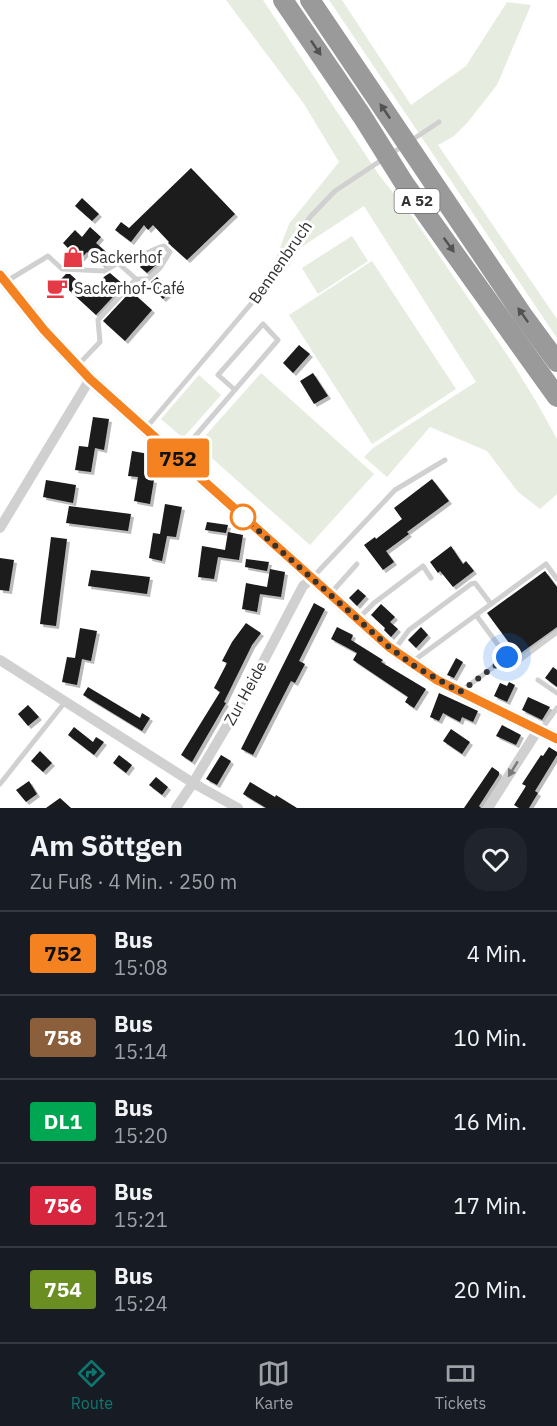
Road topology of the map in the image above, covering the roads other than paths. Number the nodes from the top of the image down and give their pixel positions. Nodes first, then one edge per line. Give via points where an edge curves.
1 (283, 0) edge
2 (310, 0) edge
3 (439, 122) dead end
4 (118, 263) junction
5 (2, 279) edge
6 (136, 279) junction
7 (557, 362) edge
8 (76, 366) junction
9 (90, 379) junction
10 (236, 390) junction
11 (557, 397) edge
12 (145, 429) junction
13 (177, 457) junction
14 (445, 460) dead end
15 (0, 528) edge
16 (357, 564) dead end
17 (312, 578) junction
18 (431, 578) dead end
19 (557, 579) edge
20 (330, 594) junction
21 (491, 604) junction
22 (477, 615) junction
23 (358, 620) junction
24 (557, 632) edge
25 (394, 651) junction
26 (507, 657) junction
27 (0, 660) edge
28 (411, 663) junction
29 (538, 680) dead end
30 (460, 692) junction
31 (557, 693) edge
32 (65, 702) junction
33 (557, 708) edge
34 (539, 731) junction
35 (557, 739) edge
36 (194, 783) junction
37 (0, 784) edge
38 (176, 808) edge
39 (238, 808) edge
40 (488, 808) edge

1 -> 11 highway, A 52 via 404,183
7 -> 2 highway, A 52
3 - 12 lane, Bennenbruch via 336,191 310,217 256,298
4 - 5 lane via 104,271 62,269 48,256
4 - 6 lane
4 - 6 lane via 129,263 154,248 164,246 170,252 148,279
5 - 8 street
6 - 8 lane via 98,320 100,342
8 - 9 street
9 - 12 street
9 - 15 street
10 - 10 lane via 278,340 263,324 218,375
10 - 13 lane
12 - 13 street
13 - 17 street
14 - 17 lane via 395,490
16 - 20 lane
17 - 20 street
17 - 36 street, Zur Heide via 301,591
18 - 23 lane via 423,566
19 - 21 lane via 546,564
20 - 23 street
21 - 22 lane
21 - 25 lane via 475,583 471,584 409,630
22 - 26 lane
22 - 28 lane
23 - 25 street
24 - 26 lane via 513,665
25 - 28 street
26 - 30 lane
27 - 32 street
28 - 30 street
29 - 31 lane
30 - 34 street
32 - 36 street
32 - 37 lane
33 - 34 lane
34 - 35 street
34 -> 40 street
36 - 38 street, Zur Heide
36 - 39 street

